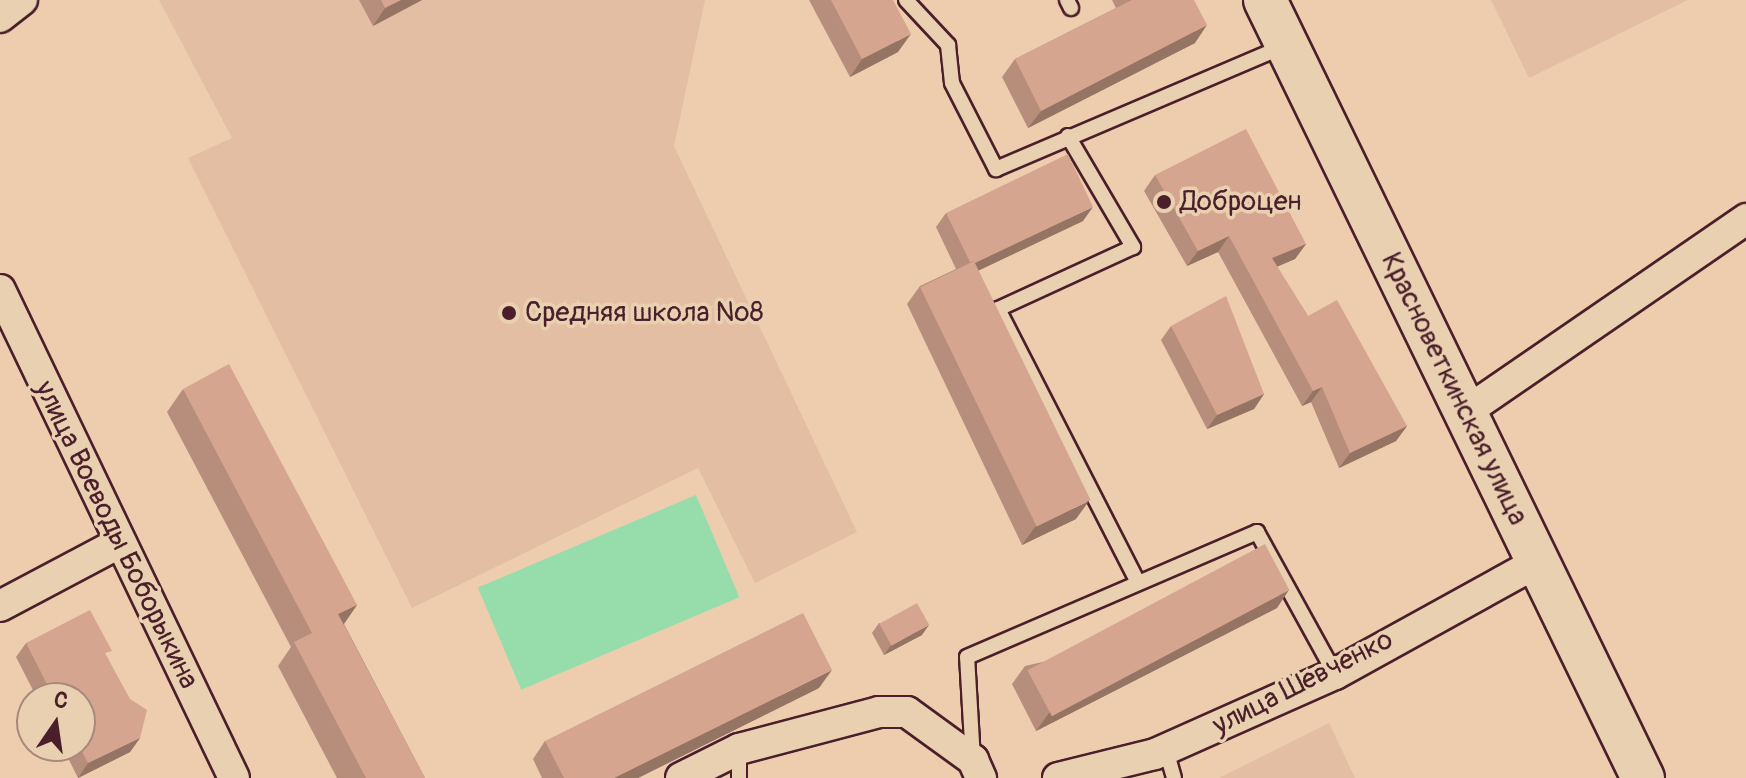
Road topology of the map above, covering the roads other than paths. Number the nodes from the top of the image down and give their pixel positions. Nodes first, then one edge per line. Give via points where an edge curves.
1 (22, 0) edge
2 (906, 0) edge
3 (1265, 0) edge
4 (0, 17) edge
5 (1286, 45) junction
6 (1068, 136) junction
7 (1746, 219) edge
8 (0, 290) edge
9 (1467, 411) junction
10 (117, 544) junction
11 (1538, 562) junction
12 (1138, 582) junction
13 (0, 606) edge
14 (1335, 674) junction
15 (739, 764) edge
16 (1170, 764) edge
17 (977, 769) edge
18 (234, 778) edge
19 (681, 778) edge
20 (1058, 778) edge
21 (1643, 778) edge

1 - 4 street
2 - 6 lane via 948,45 952,83 996,169
3 - 5 main road, Красноветкинская улица
5 - 6 lane
5 - 9 main road, Красноветкинская улица
6 - 12 lane via 1133,247 998,309
7 - 9 street
8 - 10 street, улица Воеводы Боборыкина
9 - 11 main road, Красноветкинская улица
10 - 13 street
10 - 18 street, улица Воеводы Боборыкина
11 - 14 street, улица Шевченко
11 - 21 main road, Красноветкинская улица
12 - 14 lane via 1257,532
12 - 17 lane via 967,657
14 - 16 street, улица Шевченко
15 - 17 street via 879,712 907,712
15 - 19 street
16 - 20 street, улица Шевченко

